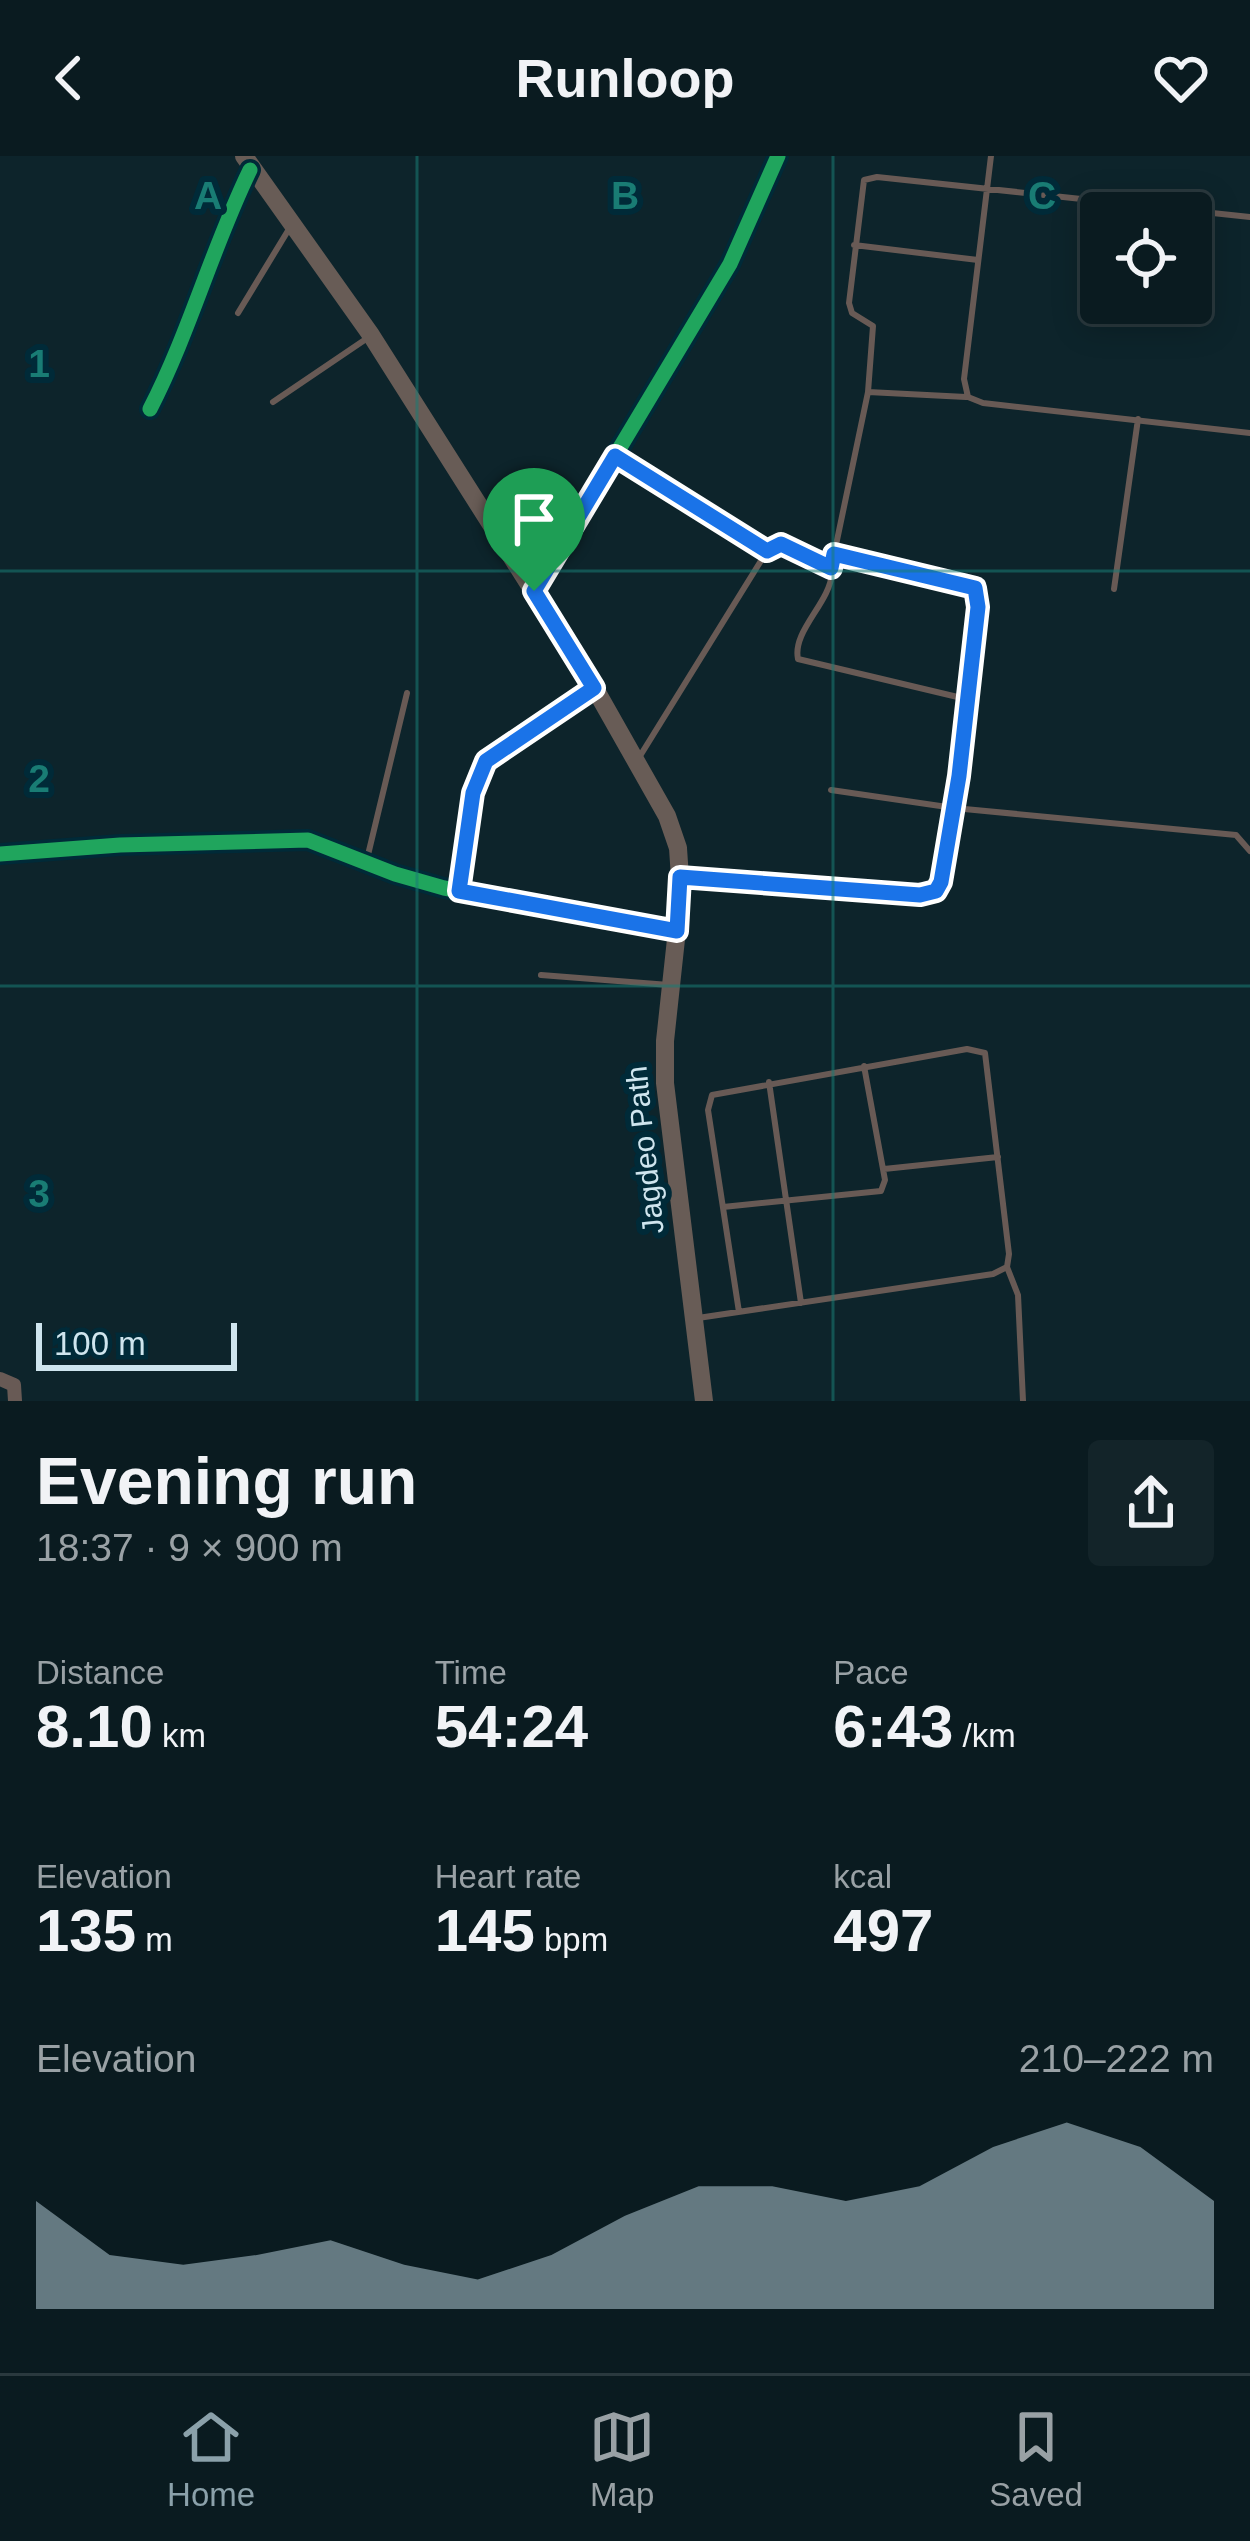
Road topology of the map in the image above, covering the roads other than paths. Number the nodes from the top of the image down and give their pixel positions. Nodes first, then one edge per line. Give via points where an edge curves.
1 (778, 156) edge
2 (991, 156) edge
3 (247, 163) edge
4 (987, 189) junction
5 (1250, 217) edge
6 (291, 226) junction
7 (854, 245) junction
8 (978, 260) junction
9 (238, 313) dead end
10 (371, 335) junction
11 (868, 392) junction
12 (968, 397) junction
13 (273, 402) dead end
14 (150, 409) dead end
15 (1138, 419) junction
16 (1250, 433) edge
17 (615, 456) junction
18 (767, 551) junction
19 (834, 554) junction
20 (831, 568) junction
21 (1114, 590) dead end
22 (534, 591) junction
23 (594, 688) junction
24 (407, 693) dead end
25 (967, 699) junction
26 (638, 759) junction
27 (831, 790) dead end
28 (954, 808) junction
29 (1250, 850) edge
30 (0, 854) edge
31 (367, 862) junction
32 (680, 877) junction
33 (459, 891) junction
34 (677, 931) junction
35 (541, 975) dead end
36 (671, 985) junction
37 (864, 1066) junction
38 (769, 1082) junction
39 (998, 1156) junction
40 (884, 1169) junction
41 (787, 1200) junction
42 (723, 1207) junction
43 (1006, 1267) junction
44 (801, 1303) junction
45 (739, 1312) junction
46 (694, 1318) junction
47 (0, 1378) edge
48 (15, 1401) edge
49 (704, 1401) edge
50 (1023, 1401) edge

1 - 17 street via 730,264
2 - 4 lane
3 - 6 main road, Jagdeo Path
3 - 14 street via 180,351
4 - 5 lane
4 - 7 lane via 867,178
4 - 8 lane
6 - 9 lane
6 - 10 main road, Jagdeo Path
7 - 8 lane
7 - 11 lane via 848,303 873,326
8 - 12 lane
10 - 13 lane
10 - 22 main road, Jagdeo Path
11 - 12 lane
11 - 19 lane
12 - 15 lane
15 - 16 lane
15 - 21 lane
17 - 18 lane
17 - 22 street
18 - 20 lane via 787,546
18 - 26 lane
19 - 20 lane
19 - 25 lane via 975,588
20 - 25 lane via 798,659
22 - 23 main road, Jagdeo Path
23 - 26 main road, Jagdeo Path
23 - 33 lane via 486,761 473,793
24 - 31 lane
25 - 28 lane
26 - 32 main road, Jagdeo Path via 667,816
27 - 28 lane
28 - 29 lane via 1236,835
28 - 32 lane via 932,894
30 - 31 street via 289,839
31 - 33 street
32 - 34 main road, Jagdeo Path
33 - 34 street
34 - 36 main road, Jagdeo Path
35 - 36 lane
36 - 46 main road, Jagdeo Path via 665,1083
37 - 38 lane
37 - 39 lane via 981,1050
37 - 40 lane
38 - 41 lane
38 - 42 lane via 709,1098
39 - 40 lane
39 - 43 lane
40 - 41 lane via 878,1192
41 - 42 lane
41 - 44 lane
42 - 45 lane
43 - 44 lane
43 - 50 lane via 1018,1295
44 - 45 lane
45 - 46 lane
46 - 49 main road, Jagdeo Path
47 - 48 street via 14,1385

